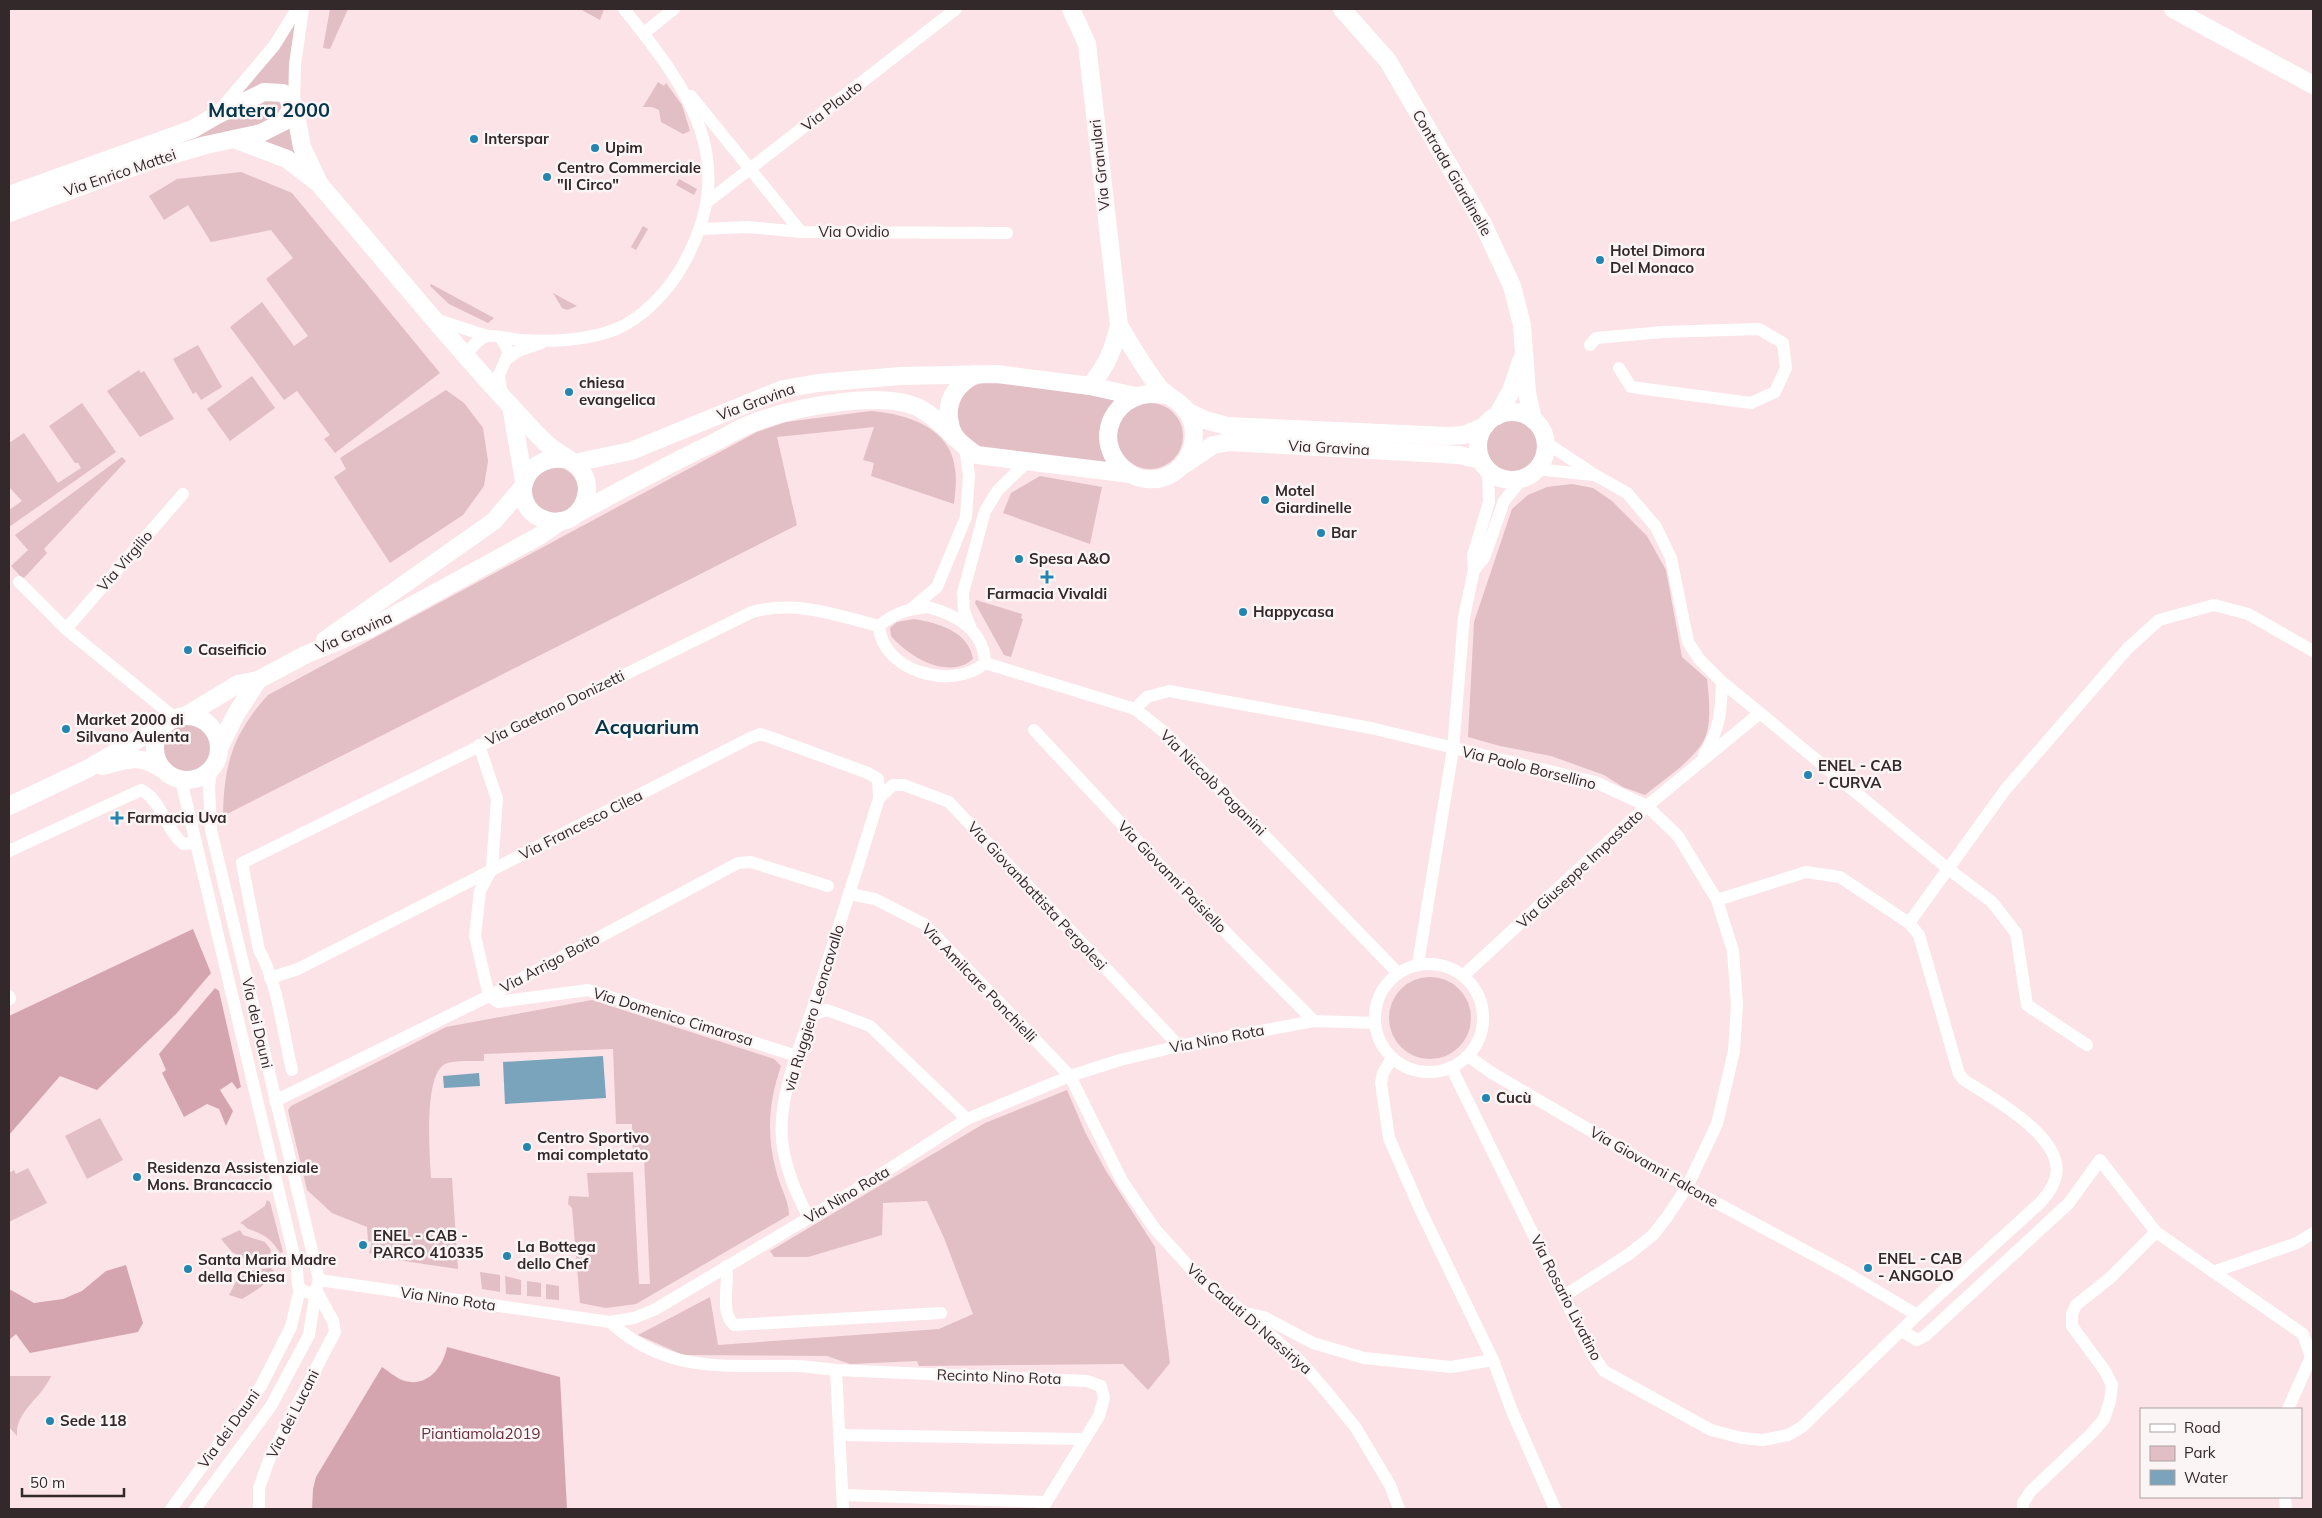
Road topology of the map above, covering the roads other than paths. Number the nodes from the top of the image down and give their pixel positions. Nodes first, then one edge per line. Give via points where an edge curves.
1 (297, 9) edge
2 (303, 9) edge
3 (624, 9) edge
4 (674, 9) edge
5 (956, 9) edge
6 (1071, 9) edge
7 (1342, 9) edge
8 (2173, 9) edge
9 (644, 33) junction
10 (680, 82) junction
11 (2313, 85) edge
12 (294, 105) junction
13 (215, 116) junction
14 (234, 139) junction
15 (751, 169) junction
16 (320, 185) junction
17 (9, 194) edge
18 (707, 202) junction
19 (9, 213) edge
20 (700, 229) junction
21 (801, 232) junction
22 (1007, 233) dead end
23 (434, 318) junction
24 (1119, 325) junction
25 (487, 336) junction
26 (501, 338) junction
27 (546, 341) junction
28 (1590, 346) dead end
29 (466, 356) junction
30 (1523, 356) junction
31 (507, 359) junction
32 (1619, 368) dead end
33 (975, 374) junction
34 (1090, 386) junction
35 (1165, 395) junction
36 (1135, 396) junction
37 (506, 401) junction
38 (1186, 411) junction
39 (1533, 420) junction
40 (1491, 421) junction
41 (1545, 442) junction
42 (960, 443) junction
43 (570, 461) junction
44 (1027, 462) junction
45 (1578, 462) junction
46 (1183, 465) junction
47 (1484, 465) junction
48 (1131, 474) junction
49 (1529, 474) junction
50 (1563, 474) junction
51 (1595, 475) junction
52 (523, 484) junction
53 (183, 494) dead end
54 (578, 513) junction
55 (561, 521) junction
56 (1474, 570) junction
57 (19, 582) dead end
58 (911, 609) junction
59 (879, 626) junction
60 (66, 629) junction
61 (972, 630) junction
62 (2313, 651) edge
63 (307, 654) junction
64 (985, 663) junction
65 (258, 680) junction
66 (1722, 682) junction
67 (1135, 708) junction
68 (1760, 713) junction
69 (175, 719) junction
70 (1034, 730) dead end
71 (480, 745) junction
72 (219, 748) junction
73 (1453, 749) junction
74 (1698, 765) junction
75 (87, 769) junction
76 (162, 769) junction
77 (211, 770) junction
78 (181, 780) junction
79 (880, 798) junction
80 (9, 806) edge
81 (1647, 806) junction
82 (196, 842) junction
83 (9, 851) edge
84 (492, 868) junction
85 (1947, 868) junction
86 (828, 886) dead end
87 (850, 894) junction
88 (1717, 900) junction
89 (1909, 923) junction
90 (1418, 964) junction
91 (1398, 973) junction
92 (1464, 975) junction
93 (270, 978) junction
94 (489, 996) junction
95 (811, 1015) junction
96 (1314, 1020) junction
97 (1375, 1023) junction
98 (2087, 1045) dead end
99 (1179, 1046) junction
100 (797, 1056) junction
101 (1468, 1056) junction
102 (1392, 1058) junction
103 (1451, 1067) junction
104 (292, 1070) dead end
105 (1070, 1076) junction
106 (270, 1082) junction
107 (256, 1087) junction
108 (275, 1101) junction
109 (967, 1119) junction
110 (1687, 1187) junction
111 (809, 1218) junction
112 (2156, 1232) junction
113 (2313, 1234) edge
114 (726, 1266) junction
115 (2213, 1272) junction
116 (317, 1281) junction
117 (299, 1285) junction
118 (1564, 1296) junction
119 (942, 1313) dead end
120 (1245, 1313) junction
121 (1916, 1315) junction
122 (334, 1321) junction
123 (312, 1322) junction
124 (610, 1322) junction
125 (1902, 1331) junction
126 (1493, 1360) junction
127 (836, 1370) junction
128 (2288, 1408) edge
129 (840, 1435) junction
130 (1084, 1439) junction
131 (188, 1486) junction
132 (843, 1495) junction
133 (203, 1496) junction
134 (1044, 1506) edge
135 (171, 1509) edge
136 (194, 1509) edge
137 (259, 1509) edge
138 (843, 1509) edge
139 (1399, 1509) edge
140 (1555, 1509) edge
141 (2023, 1509) edge

1 - 13 street, Via Enrico Mattei via 274,46
2 - 12 street via 295,64
3 - 9 street
4 - 9 street
5 - 15 street, Via Plauto
6 - 24 main road, Via Granulari via 1087,44
7 - 30 main road, Contrada Giardinelle via 1388,61 1483,224 1512,286 1522,325
8 - 11 main road
9 - 10 street
10 - 15 street
10 - 18 street via 705,145 710,174
12 - 13 main road, Via Enrico Mattei via 283,93 264,92
12 - 14 main road, Via Enrico Mattei via 283,122 261,133
12 - 16 main road via 302,148
13 - 17 main road, Via Enrico Mattei via 193,129
14 - 16 main road via 287,160
14 - 19 main road, Via Enrico Mattei via 147,162
15 - 18 street, Via Plauto
15 - 21 street
16 - 23 main road
18 - 20 street
20 - 21 street, Via Ovidio via 748,227
20 - 27 street via 674,282 644,312 616,329 585,338
21 - 22 street, Via Ovidio
23 - 25 street
23 - 29 main road
24 - 34 main road via 1105,368
24 - 35 main road via 1139,360
25 - 26 street
25 - 29 street via 475,343
26 - 27 street
26 - 31 street via 508,347
27 - 31 street via 518,351
28 - 32 street via 1596,338 1759,329 1783,343 1786,368 1775,392 1751,403 1630,386
29 - 37 main road
30 - 39 main road, Contrada Giardinelle
30 - 40 main road, Contrada Giardinelle via 1511,391
31 - 37 street via 499,374
33 - 34 main road, Via Gravina
33 - 42 main road via 964,381 948,406 948,422
33 - 43 main road, Via Gravina via 900,376 783,389 631,452
34 - 36 main road, Via Gravina
35 - 36 main road
35 - 38 main road
36 - 48 main road via 1114,414 1108,441 1120,466
37 - 43 main road via 546,443
37 - 52 main road
38 - 40 main road, Via Gravina via 1227,426 1448,436 1464,434
38 - 46 main road via 1193,424 1194,438 1191,453
39 - 40 main road via 1516,413
39 - 41 main road
40 - 47 main road via 1478,442
41 - 45 street
41 - 49 main road via 1542,461
42 - 44 main road, Via Gravina via 977,455
42 - 54 main road, Via Gravina via 921,409 901,402 865,400 812,407 760,420
42 - 58 street via 969,474 966,517 937,587
43 - 52 main road via 553,458 541,461 532,467
43 - 54 main road via 583,474 587,484 587,495
44 - 48 main road, Via Gravina
44 - 61 street via 998,490 985,511 963,593 964,611
45 - 50 street
45 - 51 street
46 - 47 main road, Via Gravina via 1213,445 1230,442 1459,455
46 - 48 main road via 1164,477 1153,479
47 - 49 main road via 1504,479
47 - 56 street via 1489,502 1473,556
49 - 50 street
49 - 56 street via 1504,500 1484,558
50 - 51 street
51 - 66 street via 1627,493 1656,527 1671,558 1688,642 1699,659
52 - 55 main road via 524,498 534,514 543,519
52 - 63 main road, Via Gravina via 494,520
53 - 60 street, Via Virgilio
54 - 55 main road
55 - 63 main road, Via Gravina via 369,629
56 - 73 street via 1461,646
57 - 60 street
58 - 59 street via 891,615
58 - 61 street via 928,607 952,614
59 - 64 street via 885,648 894,658 919,672 937,676 967,674
59 - 71 street, Via Gaetano Donizetti via 810,607 773,606 752,612
60 - 69 street
61 - 64 street via 985,651
62 - 85 street via 2248,614 2214,605 2159,620 2128,648 2004,790
63 - 65 main road
64 - 67 street, Via Niccolò Paganini
65 - 69 main road via 238,684
65 - 72 main road
66 - 68 street
66 - 74 street, Via Giuseppe Impastato via 1716,735
67 - 73 street, Via Paolo Borsellino via 1147,697 1169,691 1371,728
67 - 91 street, Via Niccolò Paganini via 1164,732
68 - 74 street, Via Giuseppe Impastato
68 - 85 street
69 - 72 main road via 206,721 213,729
69 - 75 main road
69 - 76 main road via 155,742 157,761
70 - 96 street, Via Giovanni Paisiello via 1171,877
71 - 84 street via 497,799
71 - 93 street, Via Gaetano Donizetti via 242,863 259,950
72 - 77 main road
73 - 81 street, Via Paolo Borsellino via 1595,782
73 - 90 street
74 - 81 street, Via Giuseppe Impastato
75 - 76 main road via 137,759 147,759
75 - 80 main road
76 - 78 main road
77 - 78 main road via 192,780
77 - 106 street, Via dei Dauni via 211,830
78 - 82 street, Via dei Dauni
79 - 84 street, Via Francesco Cilea via 878,779 874,775 760,734
79 - 87 street, via Ruggiero Leoncavallo
79 - 99 street, Via Giovanbattista Pergolesi via 893,785 904,785 949,802
81 - 88 street, Via Paolo Borsellino via 1678,836
81 - 92 street, Via Giuseppe Impastato
82 - 83 street via 183,844 174,836 154,800 141,790
82 - 107 street, Via dei Dauni
84 - 93 street, Via Francesco Cilea via 298,969
84 - 94 street via 480,891 476,936
85 - 89 street
85 - 98 street via 1992,902 2016,933 2027,1005
86 - 94 street, Via Arrigo Boito via 751,862 738,863
87 - 95 street, via Ruggiero Leoncavallo
87 - 105 street, Via Amilcare Ponchielli via 874,899 924,924
88 - 89 street via 1806,872 1840,877
88 - 110 street, Via Paolo Borsellino via 1733,951 1737,1005 1734,1051 1717,1124
89 - 121 street, Via Rosario Livatino via 1919,936 1959,1074 2031,1126 2055,1158 2057,1174 2051,1190 2041,1202
90 - 91 street
90 - 92 street via 1434,963
91 - 97 street via 1384,986 1376,1004
92 - 101 street via 1477,992 1484,1014 1483,1029
93 - 104 street
94 - 100 street, Via Domenico Cimarosa via 498,1002 588,990
94 - 108 street, Via Arrigo Boito
95 - 100 street, via Ruggiero Leoncavallo
95 - 109 street via 827,1010 870,1026
96 - 97 street, Via Nino Rota
96 - 99 street, Via Nino Rota
97 - 102 street via 1383,1048
99 - 105 street, Via Nino Rota
100 - 111 street, via Ruggiero Leoncavallo via 784,1107 782,1139 795,1191
101 - 103 street
101 - 110 street, Via Giovanni Falcone
102 - 103 street via 1420,1071
102 - 126 street via 1381,1084 1389,1138
103 - 118 street, Via Rosario Livatino
105 - 109 street, Via Nino Rota
105 - 120 street, Via Caduti Di Nassiriya via 1122,1181 1154,1228 1202,1281
106 - 107 street
106 - 108 street, Via dei Dauni
107 - 117 street, Via dei Dauni
108 - 116 street, Via dei Dauni
109 - 111 street, Via Nino Rota
110 - 118 street, Via Paolo Borsellino via 1652,1235 1629,1254
110 - 121 street, Via Giovanni Falcone via 1845,1272
111 - 114 street, Via Nino Rota
112 - 115 street
112 - 125 street via 2100,1160 2069,1203 1925,1336 1917,1340
112 - 141 street via 2110,1278 2076,1305 2072,1326 2105,1371 2112,1385 2110,1402 2104,1419 2030,1492
113 - 115 street via 2297,1243
114 - 119 street via 726,1309 728,1320 734,1325
114 - 124 street, Via Nino Rota via 654,1310
115 - 128 street via 2303,1334 2311,1357
116 - 117 street, Via Nino Rota via 310,1293
116 - 117 street via 310,1272 303,1273
116 - 122 street
116 - 123 street, Via dei Dauni
116 - 124 street, Via Nino Rota
117 - 131 street, Via dei Dauni via 291,1327 261,1386
118 - 125 street, Via Rosario Livatino via 1592,1354 1604,1371 1711,1430 1742,1438 1763,1440 1788,1435 1802,1427
120 - 126 street via 1264,1317 1313,1344 1364,1358 1452,1367
120 - 139 street, Via Caduti Di Nassiriya via 1300,1361 1356,1428 1390,1485
121 - 125 street, Via Rosario Livatino
122 - 123 street via 325,1316
122 - 137 street, Via dei Lucani via 335,1332 270,1457 259,1488
123 - 133 street, Via dei Dauni via 309,1335 271,1406
124 - 127 street, Recinto Nino Rota via 624,1335 677,1361 709,1366 796,1366
126 - 140 street
127 - 129 street
127 - 130 street, Recinto Nino Rota via 1087,1381 1102,1386 1104,1398 1099,1416
129 - 130 street
129 - 132 street
130 - 134 street, Recinto Nino Rota
131 - 133 street
131 - 135 street, Via dei Dauni
132 - 134 street, Recinto Nino Rota
132 - 138 street
133 - 136 street, Via dei Dauni

